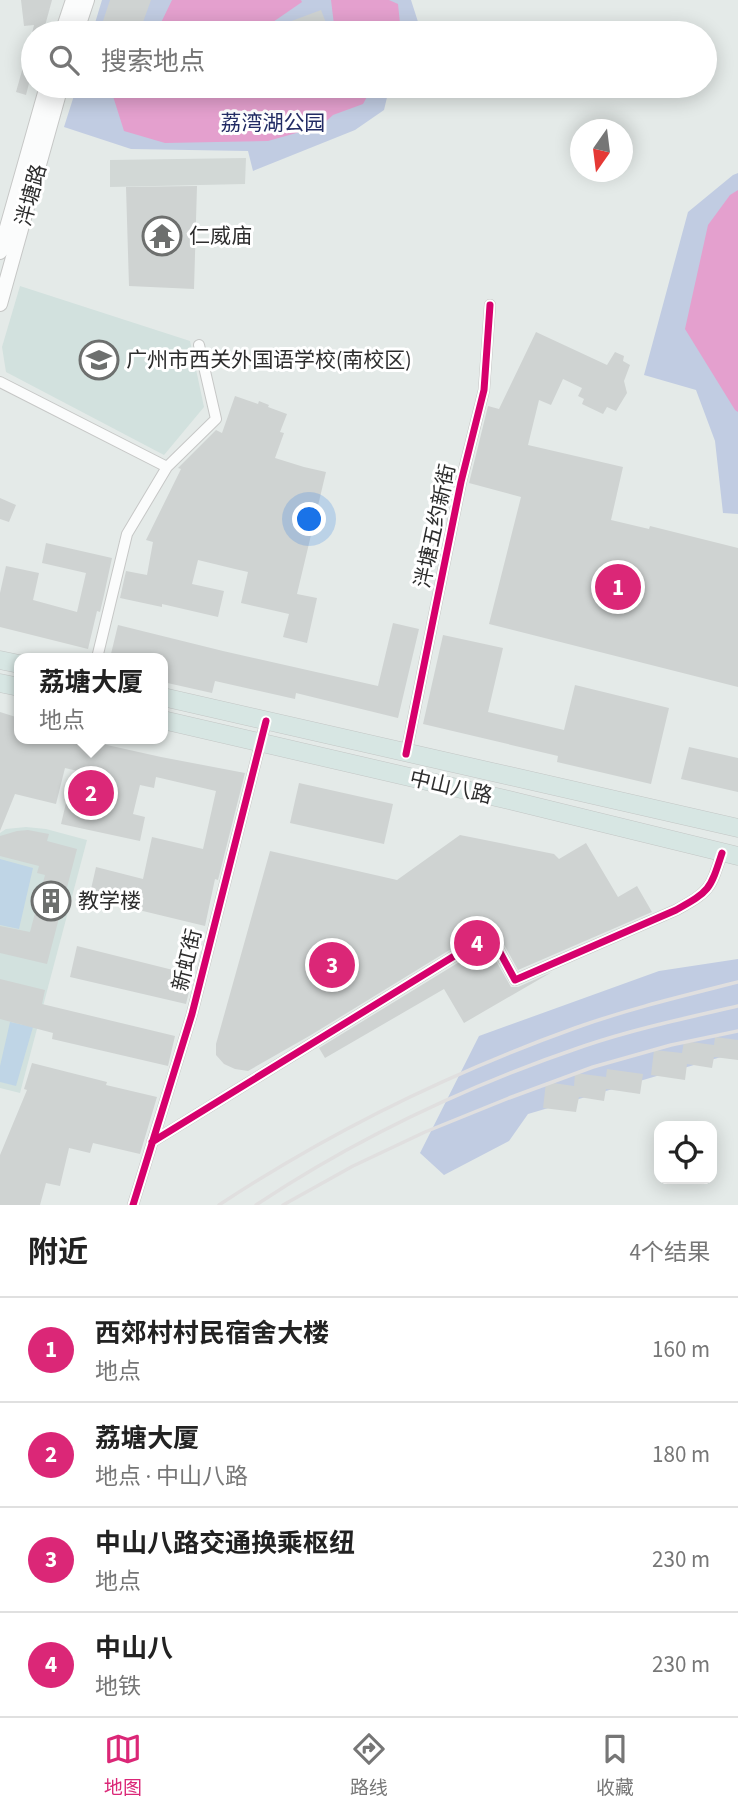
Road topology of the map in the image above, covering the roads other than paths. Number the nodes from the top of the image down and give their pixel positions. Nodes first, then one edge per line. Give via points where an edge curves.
1 (73, 0) edge
2 (86, 0) edge
3 (66, 21) edge
4 (80, 21) edge
5 (44, 98) edge
6 (58, 98) edge
7 (0, 252) edge
8 (0, 304) edge
9 (490, 305) dead end
10 (199, 345) dead end
11 (0, 382) edge
12 (167, 467) junction
13 (98, 653) edge
14 (168, 698) edge
15 (168, 721) edge
16 (266, 721) junction
17 (260, 742) junction
18 (406, 754) junction
19 (738, 828) edge
20 (730, 855) edge
21 (152, 1142) junction
22 (133, 1205) edge

1 - 3 street
2 - 4 street
5 - 7 street
6 - 8 street, 泮塘路
9 - 18 street, 泮塘五约新街 via 484,390
10 - 12 street via 216,419
11 - 12 street
12 - 13 street via 127,534
14 - 16 main road, 中山八路
15 - 17 main road, 中山八路
16 - 17 street, 新虹街
16 - 18 main road, 中山八路
17 - 20 main road, 中山八路
17 - 21 street, 新虹街 via 192,1014
18 - 19 main road, 中山八路
20 - 21 street via 699,897 515,980 490,934
21 - 22 street, 新虹街

